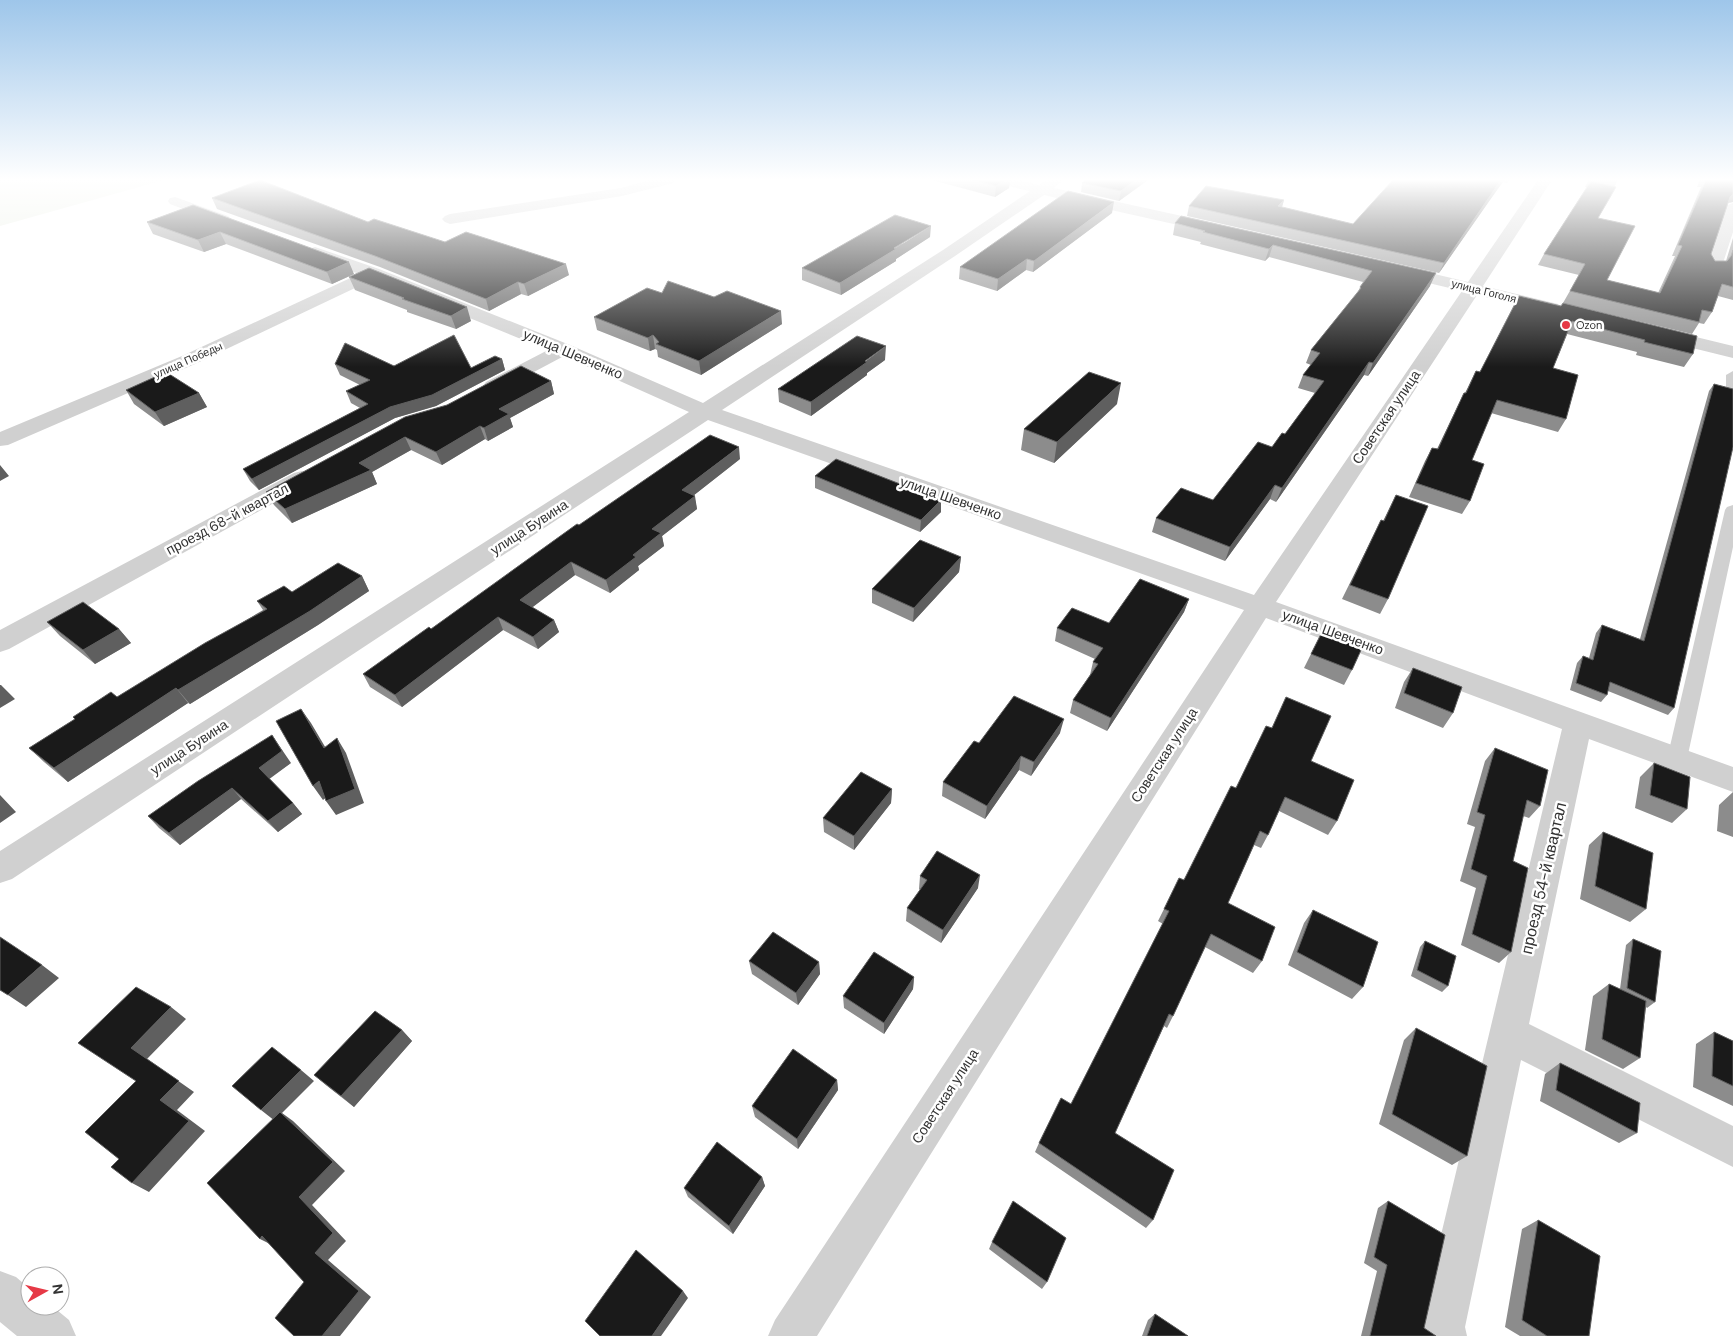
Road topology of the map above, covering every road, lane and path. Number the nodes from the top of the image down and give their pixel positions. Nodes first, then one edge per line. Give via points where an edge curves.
1 (964, 242) edge
2 (1503, 242) edge
3 (1726, 242) edge
4 (292, 244) edge
5 (1380, 265) edge
6 (1714, 266) edge
7 (373, 273) junction
8 (1472, 288) junction
9 (1569, 312) edge
10 (1646, 331) edge
11 (563, 349) junction
12 (1733, 352) edge
13 (1733, 375) edge
14 (1733, 388) edge
15 (478, 394) edge
16 (706, 412) junction
17 (0, 440) edge
18 (324, 466) edge
19 (1733, 510) edge
20 (1260, 606) junction
21 (0, 642) edge
22 (1578, 722) junction
23 (1676, 759) junction
24 (1733, 780) edge
25 (0, 870) edge
26 (1508, 1034) junction
27 (1733, 1147) edge
28 (0, 1293) edge
29 (53, 1336) edge
30 (791, 1336) edge
31 (1444, 1336) edge

1 - 16 street, улица Бувина
2 - 8 street, Советская улица
3 - 6 street
4 - 7 street, улица Шевченко
5 - 8 street, улица Гоголя
7 - 11 street, улица Шевченко
7 - 17 street, улица Победы via 285,318
8 - 9 street, улица Гоголя
8 - 20 street, Советская улица
10 - 12 street
11 - 15 street
11 - 16 street, улица Шевченко
13 - 14 lane
16 - 20 street, улица Шевченко
16 - 25 street, улица Бувина
18 - 21 street, проезд 68-й квартал
19 - 23 lane
20 - 22 street, улица Шевченко
20 - 30 street, Советская улица
22 - 23 street, улица Шевченко
22 - 26 street, проезд 54-й квартал
23 - 24 street, улица Шевченко
26 - 27 street
26 - 31 street, проезд 54-й квартал via 1442,1327
28 - 29 street

